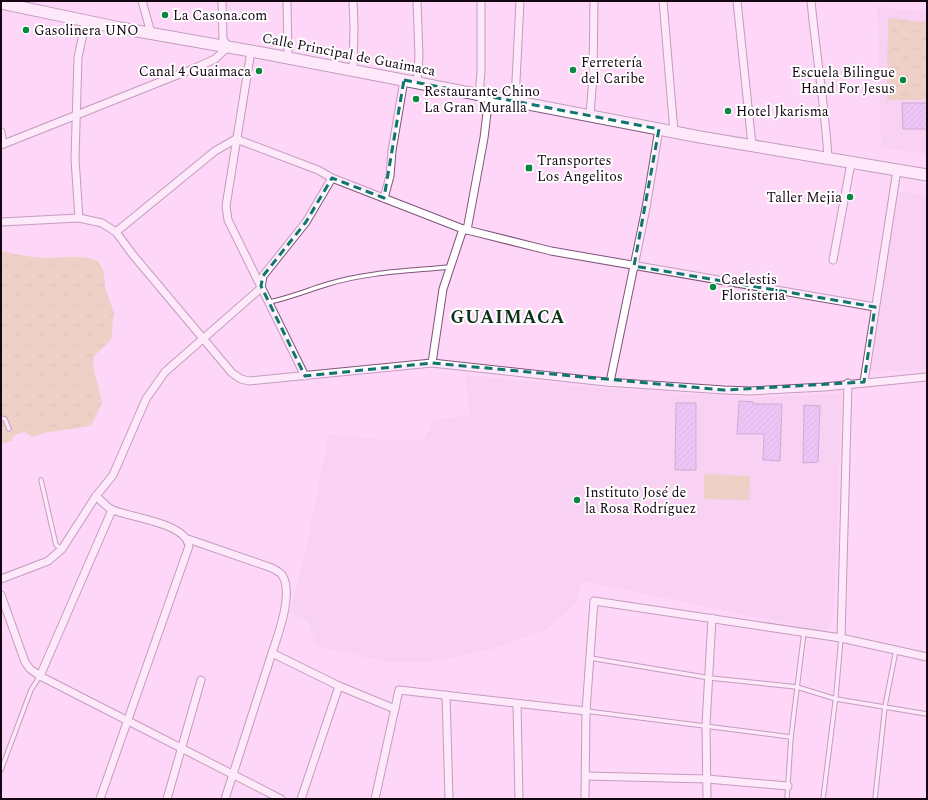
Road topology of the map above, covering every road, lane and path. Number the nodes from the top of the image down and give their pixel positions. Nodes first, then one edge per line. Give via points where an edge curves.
1 (142, 1) edge
2 (222, 1) edge
3 (287, 1) edge
4 (353, 1) edge
5 (417, 1) edge
6 (481, 1) edge
7 (520, 1) edge
8 (594, 1) edge
9 (663, 1) edge
10 (737, 1) edge
11 (811, 1) edge
12 (1, 3) edge
13 (86, 21) junction
14 (151, 33) junction
15 (228, 47) junction
16 (251, 51) junction
17 (288, 57) junction
18 (353, 70) junction
19 (404, 80) junction
20 (417, 82) junction
21 (484, 95) junction
22 (515, 101) junction
23 (77, 116) junction
24 (590, 116) junction
25 (659, 129) junction
26 (1, 132) edge
27 (674, 132) junction
28 (236, 139) junction
29 (2, 144) edge
30 (752, 146) junction
31 (828, 158) junction
32 (851, 163) junction
33 (897, 170) junction
34 (927, 175) edge
35 (332, 178) junction
36 (384, 198) junction
37 (79, 218) junction
38 (1, 222) edge
39 (465, 229) junction
40 (116, 232) junction
41 (833, 260) dead end
42 (634, 266) junction
43 (449, 267) junction
44 (261, 286) junction
45 (269, 302) junction
46 (875, 307) junction
47 (204, 339) junction
48 (432, 363) junction
49 (305, 376) junction
50 (927, 377) edge
51 (610, 382) junction
52 (864, 382) junction
53 (848, 383) junction
54 (1, 418) edge
55 (9, 428) dead end
56 (41, 480) dead end
57 (96, 496) junction
58 (112, 510) junction
59 (188, 539) junction
60 (62, 549) junction
61 (1, 579) edge
62 (1, 595) edge
63 (712, 618) junction
64 (804, 632) junction
65 (841, 638) junction
66 (896, 650) junction
67 (272, 654) junction
68 (927, 657) edge
69 (590, 658) junction
70 (40, 676) junction
71 (710, 678) junction
72 (201, 680) dead end
73 (339, 686) junction
74 (797, 687) junction
75 (446, 695) junction
76 (836, 698) junction
77 (517, 704) junction
78 (885, 706) junction
79 (395, 709) junction
80 (586, 711) junction
81 (927, 714) edge
82 (128, 721) junction
83 (706, 725) junction
84 (791, 737) junction
85 (182, 748) junction
86 (1, 770) edge
87 (233, 774) junction
88 (586, 776) junction
89 (707, 779) junction
90 (788, 786) junction
91 (100, 799) edge
92 (167, 799) edge
93 (225, 799) edge
94 (281, 799) edge
95 (301, 799) edge
96 (375, 799) edge
97 (448, 799) edge
98 (518, 799) edge
99 (585, 799) edge
100 (707, 799) edge
101 (787, 799) edge
102 (823, 799) edge
103 (875, 799) edge

1 - 14 street
2 - 15 street via 223,39
3 - 17 street
4 - 18 street
5 - 20 street
6 - 21 street via 481,72
7 - 22 street
8 - 24 street
9 - 27 street
10 - 30 street
11 - 31 street via 826,118
12 - 13 main road, Calle Principal de Guaimaca
13 - 14 main road, Calle Principal de Guaimaca
13 - 23 street via 78,57
14 - 15 main road, Calle Principal de Guaimaca
15 - 16 main road, Calle Principal de Guaimaca
15 - 23 street via 214,59 195,68
16 - 17 main road, Calle Principal de Guaimaca
16 - 28 street
17 - 18 main road, Calle Principal de Guaimaca
18 - 19 main road, Calle Principal de Guaimaca
19 - 20 main road, Calle Principal de Guaimaca
19 - 36 street via 390,176
20 - 21 main road, Calle Principal de Guaimaca
21 - 22 main road, Calle Principal de Guaimaca
21 - 39 street via 484,138
22 - 24 main road, Calle Principal de Guaimaca
23 - 29 street
23 - 37 street via 75,159
24 - 25 main road, Calle Principal de Guaimaca
25 - 27 main road, Calle Principal de Guaimaca
25 - 42 street
26 - 29 street
27 - 30 main road, Calle Principal de Guaimaca
28 - 35 street via 318,170
28 - 40 street via 215,151
28 - 44 street via 226,206 228,220
30 - 31 main road, Calle Principal de Guaimaca
31 - 32 main road, Calle Principal de Guaimaca
32 - 33 main road, Calle Principal de Guaimaca
32 - 41 street
33 - 34 main road, Calle Principal de Guaimaca
33 - 46 street
35 - 36 street
35 - 44 street via 306,222 263,276
36 - 39 street
37 - 38 street
37 - 40 street via 102,223
39 - 42 street via 551,251
39 - 43 street
40 - 47 street
42 - 46 street
42 - 51 street
43 - 45 lane via 383,272 327,284
43 - 48 street via 443,289
44 - 45 street
44 - 47 street
45 - 49 street
46 - 52 street
47 - 49 street via 232,373 241,379 260,381
47 - 57 street via 158,381 134,425 113,475
48 - 49 street
48 - 51 street
50 - 52 street
51 - 53 street via 750,391
52 - 53 street
53 - 65 street
54 - 55 lane via 5,419
56 - 60 lane via 56,545
57 - 58 street
57 - 60 street
58 - 59 street via 151,520 181,532
58 - 70 street
59 - 67 street via 272,568 282,576 285,586 285,609
59 - 82 street via 189,546
60 - 61 street via 48,561
62 - 70 street via 25,662
63 - 64 street
63 - 69 street via 594,601
63 - 71 street
64 - 65 street
64 - 74 lane
65 - 66 street
65 - 76 lane
66 - 68 street
66 - 78 lane
67 - 73 street
67 - 87 street
69 - 71 lane
69 - 80 street
70 - 82 street
70 - 86 lane via 31,690
71 - 74 lane
71 - 83 street
72 - 85 street
73 - 79 street
73 - 95 street
74 - 76 lane
74 - 84 lane
75 - 77 street
75 - 79 street via 401,690 398,692
75 - 97 street
76 - 78 lane
76 - 102 lane
77 - 80 street
77 - 98 street
78 - 81 lane
78 - 103 lane
79 - 96 street
80 - 83 lane
80 - 88 street
82 - 85 street
82 - 91 street
83 - 84 lane
83 - 89 street
84 - 90 lane
85 - 87 street
85 - 92 street
87 - 93 street
87 - 94 street
88 - 89 street
88 - 99 street
89 - 90 street
89 - 100 street
90 - 101 lane

